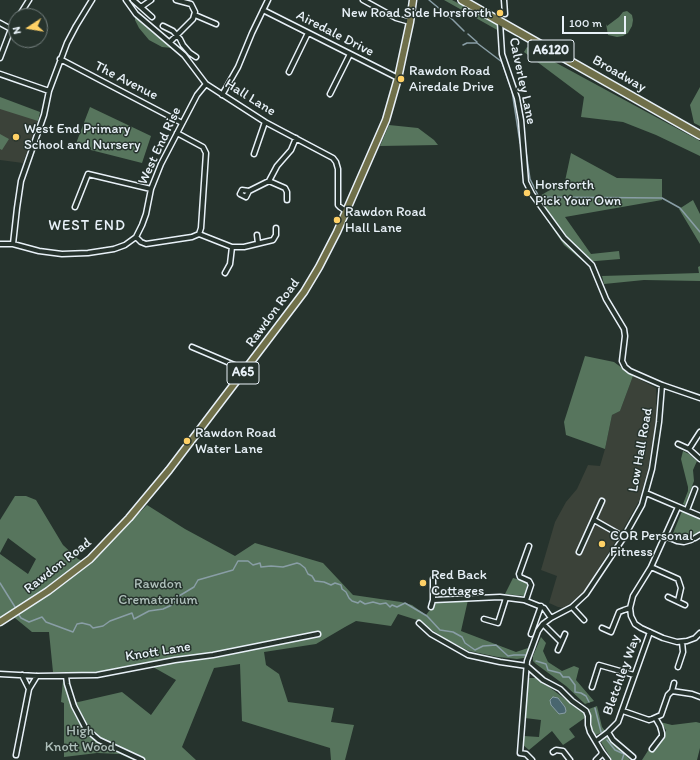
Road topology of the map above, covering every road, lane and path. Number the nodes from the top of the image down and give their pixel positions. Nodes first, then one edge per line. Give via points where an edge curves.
1 (92, 0) edge
2 (126, 0) edge
3 (133, 0) edge
4 (151, 0) edge
5 (176, 0) edge
6 (268, 0) edge
7 (363, 0) edge
8 (462, 0) edge
9 (504, 0) edge
10 (414, 1) edge
11 (191, 2) edge
12 (141, 7) junction
13 (263, 10) junction
14 (506, 14) dead end
15 (194, 15) junction
16 (152, 17) dead end
17 (410, 22) junction
18 (500, 22) junction
19 (216, 24) dead end
20 (163, 26) dead end
21 (308, 33) junction
22 (176, 35) junction
23 (8, 37) edge
24 (170, 42) junction
25 (350, 54) junction
26 (196, 57) dead end
27 (0, 58) edge
28 (60, 59) junction
29 (289, 72) dead end
30 (0, 74) edge
31 (398, 78) junction
32 (206, 84) junction
33 (49, 91) junction
34 (330, 94) dead end
35 (222, 95) junction
36 (265, 122) junction
37 (182, 123) junction
38 (177, 133) junction
39 (700, 136) edge
40 (296, 138) junction
41 (254, 154) dead end
42 (268, 181) junction
43 (151, 189) junction
44 (249, 191) dead end
45 (287, 200) dead end
46 (75, 207) dead end
47 (347, 212) junction
48 (276, 228) dead end
49 (198, 234) junction
50 (257, 235) dead end
51 (136, 237) junction
52 (258, 243) junction
53 (0, 244) edge
54 (13, 244) junction
55 (232, 247) junction
56 (225, 273) dead end
57 (192, 347) dead end
58 (246, 370) junction
59 (662, 385) junction
60 (700, 398) edge
61 (700, 432) edge
62 (678, 444) dead end
63 (689, 450) junction
64 (700, 459) edge
65 (695, 489) dead end
66 (646, 493) junction
67 (602, 501) dead end
68 (678, 507) junction
69 (687, 510) junction
70 (700, 516) edge
71 (594, 520) junction
72 (700, 535) edge
73 (665, 536) junction
74 (624, 537) junction
75 (528, 546) dead end
76 (579, 552) dead end
77 (651, 567) junction
78 (433, 579) dead end
79 (668, 597) dead end
80 (506, 598) junction
81 (433, 600) junction
82 (526, 600) junction
83 (678, 601) junction
84 (685, 605) dead end
85 (541, 606) junction
86 (431, 607) dead end
87 (572, 607) junction
88 (630, 608) junction
89 (551, 618) junction
90 (484, 619) dead end
91 (584, 620) dead end
92 (0, 622) edge
93 (419, 623) dead end
94 (543, 624) junction
95 (602, 628) dead end
96 (650, 632) junction
97 (700, 633) edge
98 (318, 634) dead end
99 (531, 634) dead end
100 (565, 634) dead end
101 (562, 642) junction
102 (682, 642) junction
103 (558, 650) dead end
104 (527, 666) junction
105 (678, 667) dead end
106 (0, 674) edge
107 (22, 675) junction
108 (634, 675) junction
109 (37, 676) junction
110 (66, 676) junction
111 (674, 683) dead end
112 (592, 687) dead end
113 (28, 688) junction
114 (672, 691) junction
115 (700, 697) edge
116 (623, 711) junction
117 (656, 719) junction
118 (608, 732) junction
119 (596, 741) junction
120 (652, 749) dead end
121 (553, 752) dead end
122 (602, 752) junction
123 (16, 755) dead end
124 (633, 757) dead end
125 (142, 760) edge
126 (532, 760) edge
127 (570, 760) edge
128 (596, 760) edge
129 (608, 760) edge

1 - 28 street
2 - 24 street, Hall Lane via 136,14
3 - 12 street
4 - 12 street
5 - 11 street
6 - 13 street
7 - 17 street via 396,18
8 - 18 highway, Broadway / A6120
9 - 14 street
10 - 17 main road, Rawdon Road / A65
11 - 15 street
12 - 16 street
13 - 21 street, Airedale Drive
13 - 35 street via 238,67
15 - 19 street
15 - 22 street
17 - 31 main road, Rawdon Road / A65
18 - 39 highway, Broadway / A6120
18 - 59 street, Calverley Lane via 502,54 517,98 521,120 526,182 564,238 592,265 606,299 624,329 622,361 625,367
20 - 22 street
21 - 25 street, Airedale Drive
21 - 29 street
22 - 24 street
22 - 26 street
23 - 27 street
24 - 32 street, Hall Lane via 184,55
25 - 31 street, Airedale Drive
25 - 34 street
28 - 33 street
28 - 37 street, The Avenue
30 - 33 street
31 - 47 main road, Rawdon Road / A65 via 386,120
32 - 35 street, Hall Lane
32 - 37 street, West End Rise
33 - 54 street via 44,116 21,181
35 - 36 street, Hall Lane
36 - 40 street, Hall Lane
36 - 41 street
37 - 38 street, West End Rise
38 - 43 street, West End Rise
38 - 49 street via 203,147 206,153 201,228
40 - 42 street via 291,150
40 - 47 street, Hall Lane via 334,160 338,169 338,205
42 - 44 street
42 - 45 street via 285,188
43 - 46 street via 88,174
43 - 51 street, West End Rise via 146,214
47 - 58 main road, Rawdon Road / A65 via 308,286
48 - 52 street via 274,239
49 - 51 street via 146,244
49 - 55 street
50 - 52 street
51 - 54 street via 125,245 88,253 39,252
52 - 55 street
53 - 54 street
55 - 56 street via 230,264
57 - 58 street
58 - 92 main road, Rawdon Road / A65 via 169,470 90,559 48,592
59 - 60 street, Calverley Lane
59 - 66 street, Low Hall Road via 658,430
61 - 63 street
62 - 63 street
63 - 64 street
65 - 69 street
66 - 68 street
66 - 74 street, Low Hall Road
67 - 71 street
68 - 69 street
68 - 73 street
69 - 70 street
71 - 74 street
71 - 76 street
72 - 73 street via 684,542
73 - 77 street
74 - 87 street, Low Hall Road via 586,594
75 - 82 street via 519,574 531,585
77 - 83 street via 678,579 681,585
77 - 88 street via 633,596
78 - 81 street
79 - 83 street
80 - 81 street
80 - 82 street
80 - 90 street via 498,623
81 - 86 street
82 - 85 street
83 - 84 street
85 - 89 street
85 - 99 street
87 - 89 street, Low Hall Road
87 - 91 street
88 - 95 street via 619,612 611,632
88 - 96 street via 635,624
89 - 94 street, Low Hall Road
93 - 104 street via 431,634 468,655
94 - 101 street
94 - 104 street, Low Hall Road via 538,631
96 - 102 street
96 - 108 street, Bletchley Way
97 - 102 street via 695,638
98 - 110 street, Knott Lane via 97,675
100 - 101 street
101 - 103 street
102 - 105 street via 683,652
104 - 119 street via 586,711 589,729
104 - 126 street, Low Hall Road via 520,753 526,754
106 - 107 street, Knott Lane
107 - 109 street, Knott Lane
107 - 113 street
108 - 112 street via 599,665
108 - 116 street, Bletchley Way
109 - 110 street, Knott Lane
109 - 113 street
110 - 125 street via 72,701 86,729 99,740
111 - 114 street
113 - 123 street
114 - 115 street
114 - 117 street via 661,715
116 - 117 street via 649,720
116 - 118 street, Bletchley Way via 618,722
117 - 120 street via 662,736
118 - 119 street, Bletchley Way
118 - 124 street via 613,740
119 - 122 street
121 - 127 street via 563,751
122 - 128 street
122 - 129 street

